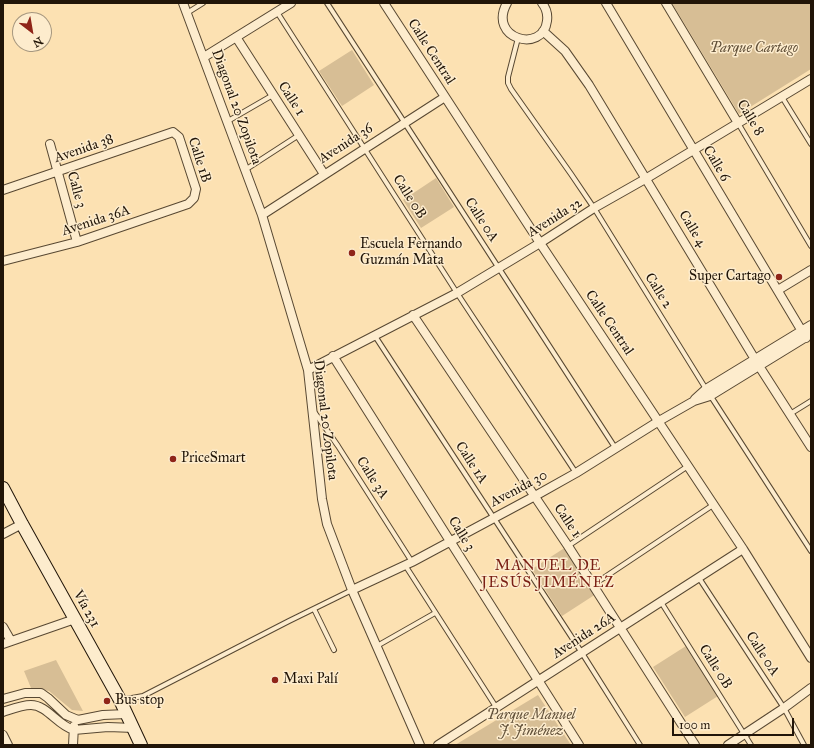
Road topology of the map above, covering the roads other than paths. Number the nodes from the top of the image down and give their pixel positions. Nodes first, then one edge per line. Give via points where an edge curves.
1 (183, 3) edge
2 (203, 3) edge
3 (291, 3) edge
4 (327, 3) edge
5 (384, 3) edge
6 (507, 3) edge
7 (606, 3) edge
8 (666, 3) edge
9 (545, 4) edge
10 (277, 12) junction
11 (187, 13) junction
12 (543, 30) junction
13 (236, 37) junction
14 (518, 38) junction
15 (204, 57) junction
16 (811, 79) edge
17 (273, 95) junction
18 (782, 96) junction
19 (446, 97) junction
20 (228, 121) junction
21 (404, 123) junction
22 (738, 123) junction
23 (173, 132) joint
24 (299, 135) junction
25 (50, 144) dead end
26 (811, 144) edge
27 (364, 148) junction
28 (693, 150) junction
29 (246, 170) junction
30 (58, 171) junction
31 (324, 174) junction
32 (647, 178) junction
33 (3, 190) edge
34 (194, 198) joint
35 (594, 208) junction
36 (262, 215) junction
37 (77, 242) junction
38 (540, 243) junction
39 (811, 246) edge
40 (3, 261) edge
41 (498, 268) junction
42 (811, 270) edge
43 (778, 290) junction
44 (457, 293) junction
45 (413, 315) junction
46 (811, 325) edge
47 (806, 334) edge
48 (374, 335) junction
49 (334, 356) junction
50 (757, 362) junction
51 (308, 370) junction
52 (708, 392) junction
53 (811, 401) edge
54 (311, 408) junction
55 (790, 414) junction
56 (658, 422) junction
57 (811, 447) edge
58 (616, 449) junction
59 (688, 466) junction
60 (576, 473) junction
61 (3, 488) edge
62 (535, 496) junction
63 (713, 505) junction
64 (493, 517) junction
65 (22, 524) junction
66 (3, 534) edge
67 (450, 541) junction
68 (568, 546) junction
69 (743, 549) junction
70 (811, 551) edge
71 (409, 564) junction
72 (698, 578) junction
73 (593, 585) junction
74 (352, 590) junction
75 (661, 602) junction
76 (314, 609) junction
77 (435, 613) junction
78 (75, 619) junction
79 (3, 627) edge
80 (621, 627) junction
81 (7, 642) edge
82 (377, 646) junction
83 (334, 650) dead end
84 (582, 653) junction
85 (811, 658) edge
86 (538, 681) junction
87 (811, 688) edge
88 (3, 699) edge
89 (120, 700) junction
90 (496, 708) junction
91 (784, 708) junction
92 (3, 712) edge
93 (127, 714) junction
94 (72, 718) junction
95 (134, 728) junction
96 (74, 730) junction
97 (744, 734) junction
98 (3, 735) edge
99 (8, 745) edge
100 (73, 745) edge
101 (141, 745) edge
102 (420, 745) edge
103 (438, 745) edge
104 (579, 745) edge
105 (640, 745) edge
106 (695, 745) edge
107 (728, 745) edge
108 (750, 745) edge
109 (804, 745) edge

1 - 11 street, Diagonal 20 Zopilota
2 - 11 lane
3 - 10 street
4 - 21 lane, Calle 0A
5 - 19 street, Calle Central
6 - 14 street via 502,16 503,23 506,30
7 - 28 street, Calle 6
8 - 22 street, Calle 8
9 - 12 street via 547,23
10 - 13 street
10 - 27 lane, Calle 0B
11 - 15 street, Diagonal 20 Zopilota
12 - 14 street via 531,38
12 - 32 street, Calle 4 via 574,63
13 - 15 street
13 - 17 street, Calle 1
14 - 35 lane, Calle 2 via 508,83
15 - 20 street, Diagonal 20 Zopilota
16 - 18 street, Avenida 32
17 - 20 lane
17 - 24 street, Calle 1
18 - 22 street, Avenida 32
18 - 26 lane
19 - 21 street, Avenida 36
19 - 38 street, Calle Central
20 - 29 street, Diagonal 20 Zopilota
21 - 27 street, Avenida 36
21 - 41 lane, Calle 0A
22 - 28 street, Avenida 32
22 - 39 lane, Calle 8
23 - 30 street, Avenida 38
23 - 34 street, Calle 1B via 179,137 183,147 196,189
24 - 29 lane
24 - 31 street, Calle 1
25 - 30 street, Calle 3
27 - 31 street, Avenida 36
27 - 44 lane, Calle 0B
28 - 32 street, Avenida 32
28 - 43 street, Calle 6
29 - 36 street, Diagonal 20 Zopilota
30 - 33 street, Avenida 38
30 - 37 street, Calle 3
31 - 36 street, Avenida 36
32 - 35 street, Avenida 32
32 - 50 street, Calle 4
34 - 37 street, Avenida 36A via 188,204
35 - 38 street, Avenida 32
35 - 52 lane, Calle 2
36 - 51 street, Diagonal 20 Zopilota
37 - 40 street, Avenida 36A
38 - 41 street, Avenida 32
38 - 56 street, Calle Central
41 - 44 street, Avenida 32
41 - 58 lane, Calle 0A
42 - 43 street
43 - 47 street, Calle 6
44 - 45 street, Avenida 32
44 - 60 lane, Calle 0B
45 - 48 street, Avenida 32
45 - 62 street, Calle 1
46 - 47 street, Avenida 30
47 - 50 street, Avenida 30
48 - 49 street, Avenida 32
48 - 64 lane, Calle 1A
49 - 51 street, Avenida 32
49 - 67 street, Calle 3
50 - 52 street, Avenida 30
50 - 55 street, Calle 4
51 - 54 street, Diagonal 20 Zopilota
52 - 56 street, Avenida 30
52 - 70 lane, Calle 2
53 - 55 lane
54 - 71 lane, Calle 3A via 338,446
54 - 74 street, Diagonal 20 Zopilota via 327,524
55 - 57 street, Calle 4
56 - 58 street, Avenida 30
56 - 59 street, Calle Central
58 - 60 street, Avenida 30
59 - 63 street, Calle Central
59 - 68 lane
60 - 62 street, Avenida 30
61 - 65 main road, Vía 231
62 - 64 street, Avenida 30
62 - 68 street, Calle 1
63 - 69 street, Calle Central
63 - 73 lane
64 - 67 street, Avenida 30
64 - 84 lane, Calle 1A
65 - 66 street
65 - 78 main road, Vía 231
67 - 71 street, Avenida 30
67 - 86 street, Calle 3
68 - 73 street, Calle 1
69 - 72 street, Avenida 26A
69 - 85 street, Calle Central
71 - 74 street, Avenida 30
71 - 77 lane, Calle 3A
72 - 75 street, Avenida 26A
72 - 91 lane, Calle 0A
73 - 80 street, Calle 1
74 - 76 lane
74 - 82 street, Diagonal 20 Zopilota
75 - 80 street, Avenida 26A
75 - 97 lane, Calle 0B
76 - 83 lane
76 - 89 lane via 143,696
77 - 82 lane
77 - 90 lane, Calle 3A
78 - 81 street
78 - 89 main road, Vía 231
79 - 81 street
80 - 84 street, Avenida 26A
80 - 106 street, Calle 1
82 - 102 street, Diagonal 20 Zopilota
84 - 86 street, Avenida 26A
84 - 105 lane, Calle 1A
86 - 90 street, Avenida 26A
86 - 104 street, Calle 3
87 - 91 street
88 - 94 street via 25,693 41,694
89 - 93 main road, Vía 231
90 - 103 street, Avenida 26A
91 - 97 street
91 - 109 lane, Calle 0A
92 - 96 street via 25,706 37,706
93 - 94 street via 78,720
93 - 95 main road, Vía 231
94 - 96 street
95 - 96 street
95 - 101 main road, Vía 231
96 - 100 street
97 - 107 street
97 - 108 lane, Calle 0B
98 - 99 street

